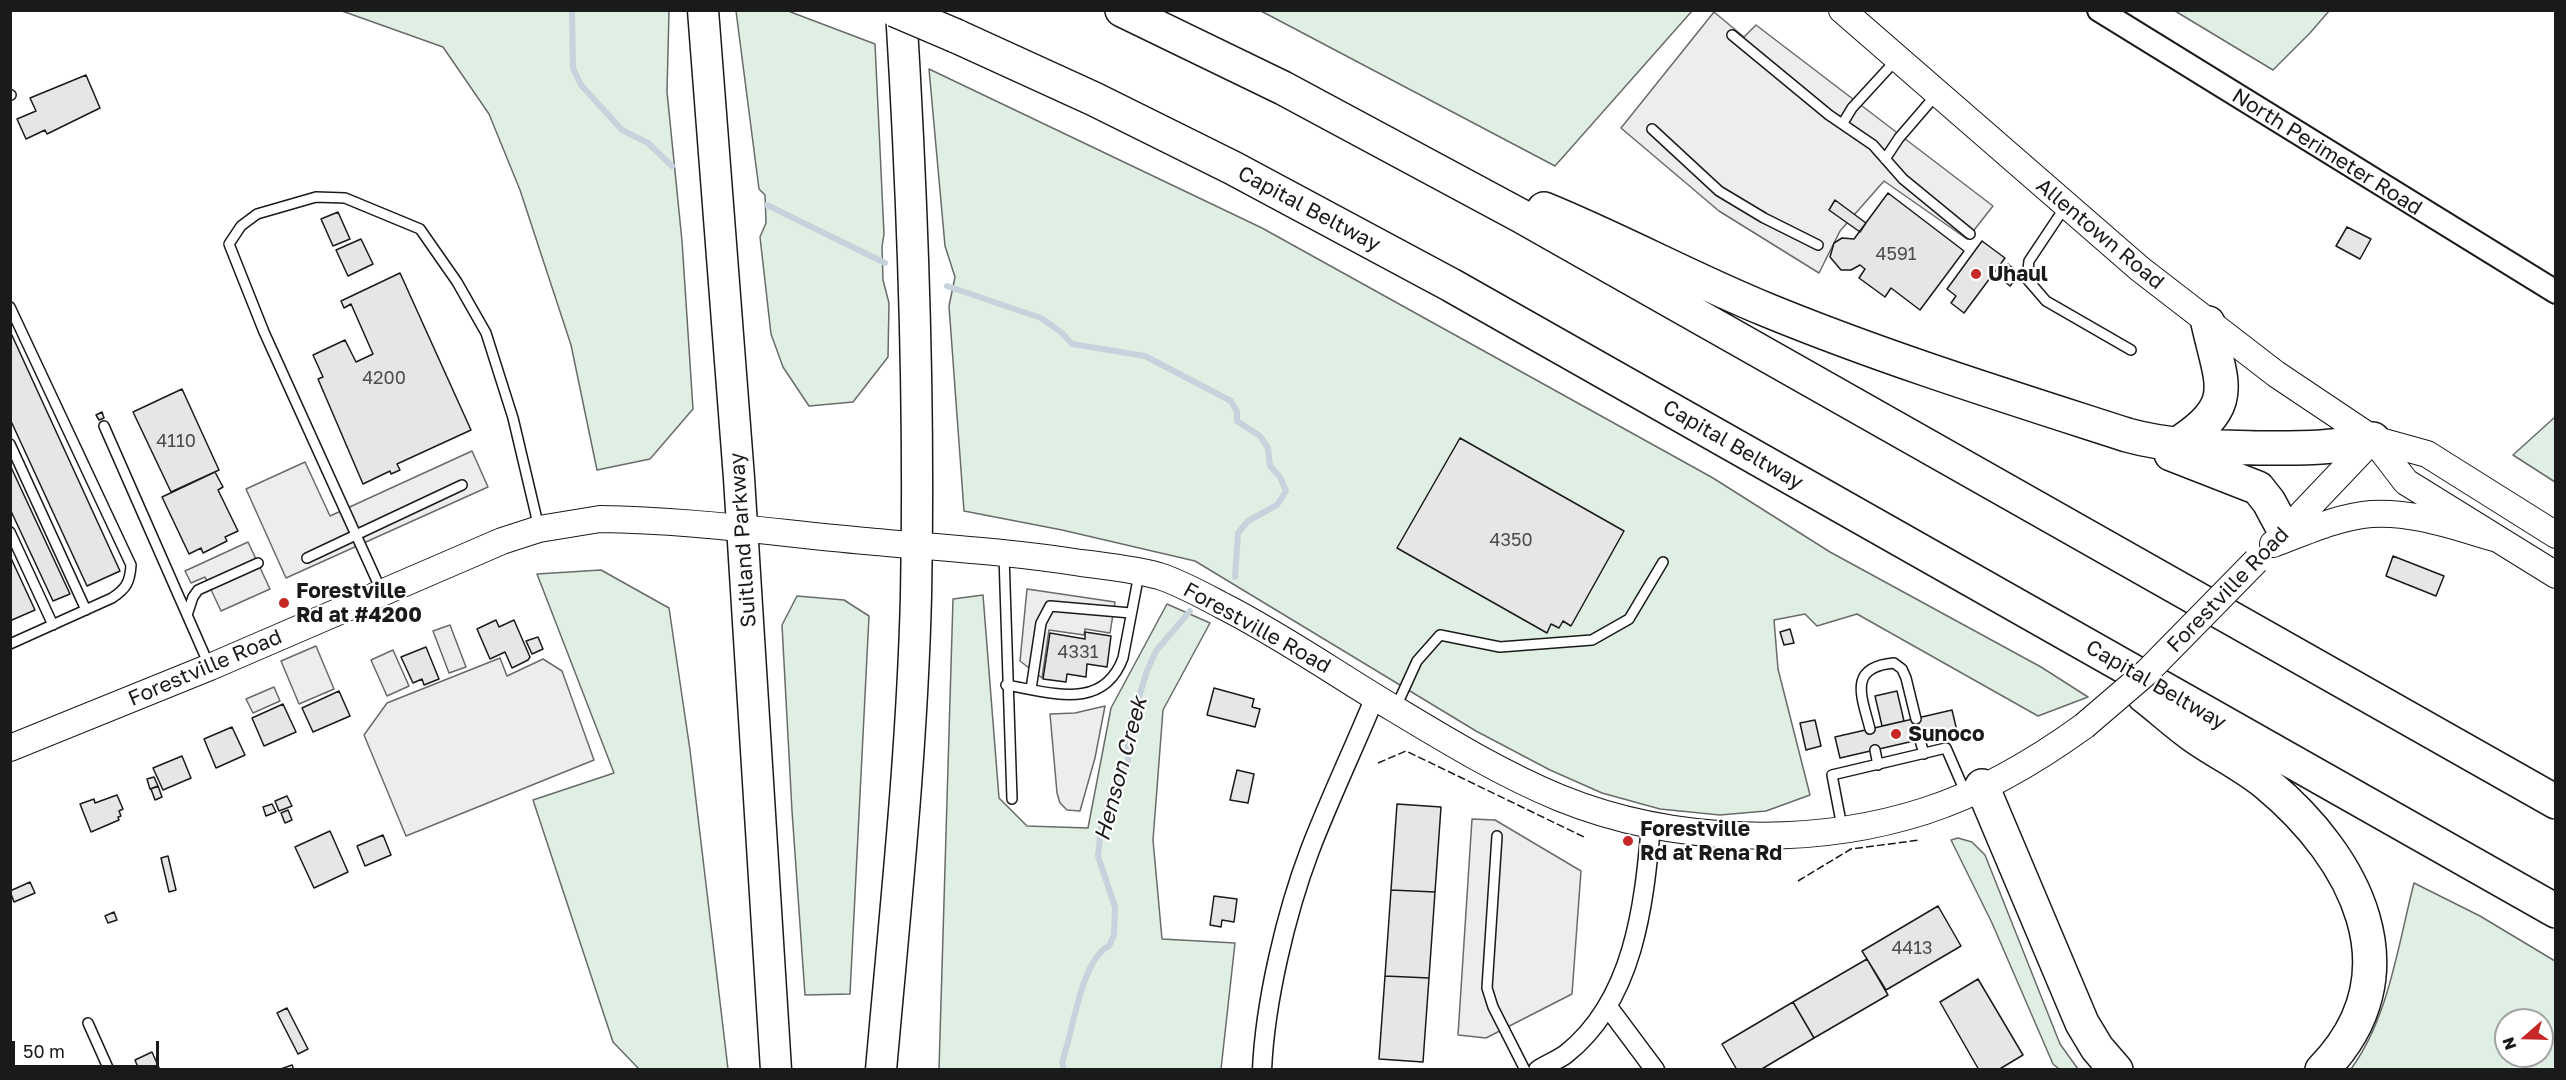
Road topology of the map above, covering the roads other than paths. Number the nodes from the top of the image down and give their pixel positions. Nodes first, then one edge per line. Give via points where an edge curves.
1 (703, 10) edge
2 (895, 10) edge
3 (901, 10) edge
4 (1122, 10) edge
5 (1842, 10) edge
6 (2099, 10) edge
7 (1731, 35) dead end
8 (1897, 59) junction
9 (1938, 94) junction
10 (1843, 123) junction
11 (1652, 129) dead end
12 (1415, 158) junction
13 (1885, 159) junction
14 (2067, 205) junction
15 (1970, 234) dead end
16 (1818, 245) dead end
17 (2556, 292) edge
18 (10, 307) edge
19 (2208, 323) junction
20 (2131, 350) dead end
21 (104, 426) dead end
22 (2373, 439) junction
23 (2162, 443) junction
24 (10, 444) edge
25 (462, 485) dead end
26 (539, 529) junction
27 (742, 530) junction
28 (10, 532) edge
29 (356, 535) junction
30 (2556, 535) edge
31 (2498, 539) junction
32 (916, 545) junction
33 (2272, 546) junction
34 (1004, 553) junction
35 (307, 558) dead end
36 (1663, 562) dead end
37 (258, 563) dead end
38 (1139, 572) junction
39 (2556, 575) edge
40 (382, 592) junction
41 (86, 610) junction
42 (1131, 613) junction
43 (187, 615) junction
44 (53, 625) junction
45 (2068, 635) junction
46 (12, 640) edge
47 (210, 667) junction
48 (1006, 685) junction
49 (1031, 689) junction
50 (1385, 703) junction
51 (1916, 719) dead end
52 (1870, 729) dead end
53 (1920, 740) dead end
54 (12, 744) edge
55 (1875, 750) dead end
56 (1923, 754) junction
57 (1878, 765) junction
58 (1974, 790) junction
59 (1012, 799) dead end
60 (2556, 802) edge
61 (1651, 825) junction
62 (1842, 829) junction
63 (1497, 836) dead end
64 (2556, 911) edge
65 (1608, 1007) junction
66 (88, 1023) dead end
67 (110, 1070) edge
68 (776, 1070) edge
69 (881, 1070) edge
70 (1262, 1070) edge
71 (1525, 1070) edge
72 (1538, 1070) edge
73 (1655, 1070) edge
74 (2116, 1070) edge
75 (2322, 1070) edge

1 - 27 highway, Suitland Parkway
2 - 45 highway, Capital Beltway, bridge via 1094,99 1233,168 1430,274
3 - 32 highway via 914,269
4 - 12 highway
5 - 8 main road, Allentown Road
6 - 17 street, North Perimeter Road
7 - 10 lane
8 - 9 main road, Allentown Road
8 - 10 lane
9 - 13 lane
9 - 14 main road, Allentown Road
10 - 13 lane
11 - 16 lane via 1719,191
12 - 23 highway via 1596,230 1686,276 1769,311 1959,379
12 - 60 highway
13 - 15 lane via 1903,179
14 - 19 main road, Allentown Road
14 - 20 lane via 2029,261 2026,279 2046,301
18 - 41 lane via 131,565 130,579 123,590
19 - 22 main road, Allentown Road
19 - 23 highway via 2221,397 2206,425
21 - 43 lane
22 - 23 highway via 2307,448
22 - 30 main road, Allentown Road via 2427,454
22 - 31 main road, Allentown Road via 2406,482
22 - 33 main road, Forestville Road
23 - 33 highway via 2181,458 2258,488 2269,502
24 - 41 lane
25 - 29 lane
26 - 27 main road, Forestville Road via 600,519
26 - 29 lane via 513,418 486,333 457,282 420,229 345,198 316,197 257,214 241,226 229,244 264,332
26 - 40 main road, Forestville Road
27 - 32 main road, Forestville Road
27 - 68 highway, Suitland Parkway
28 - 44 lane
29 - 35 lane
29 - 40 lane
31 - 33 main road via 2417,517 2382,513 2346,518
31 - 39 main road, Allentown Road
32 - 34 main road, Forestville Road
32 - 69 highway via 909,734
33 - 58 main road, Forestville Road, bridge via 2153,666 2084,726
34 - 38 main road, Forestville Road
34 - 48 lane
36 - 50 lane via 1629,619 1592,640 1500,647 1440,635
37 - 43 lane via 198,590
38 - 42 lane
38 - 50 main road, Forestville Road via 1184,586 1239,614
40 - 47 main road, Forestville Road
41 - 44 lane
42 - 49 lane via 1123,658 1108,682 1097,690 1074,695
42 - 49 lane via 1050,606 1041,623
43 - 47 lane
44 - 46 lane
45 - 64 highway, Capital Beltway
45 - 75 highway via 2194,736 2281,796 2311,825 2347,876 2366,922 2369,971 2356,1019 2340,1049
47 - 54 main road, Forestville Road
48 - 49 lane
48 - 59 lane
50 - 61 main road, Forestville Road via 1513,776 1560,798
50 - 70 street via 1310,851 1284,940 1263,1042
51 - 52 lane via 1902,669 1894,663 1879,665 1866,672 1861,683
53 - 56 lane
55 - 57 lane
56 - 57 lane
56 - 58 lane via 1946,748
57 - 62 lane via 1832,775
58 - 62 main road, Forestville Road via 1907,817
58 - 74 highway via 2082,1023
61 - 62 main road, Forestville Road via 1744,834
61 - 65 street via 1633,947
63 - 71 lane via 1487,988
65 - 72 street via 1565,1054
65 - 73 street
66 - 67 lane

